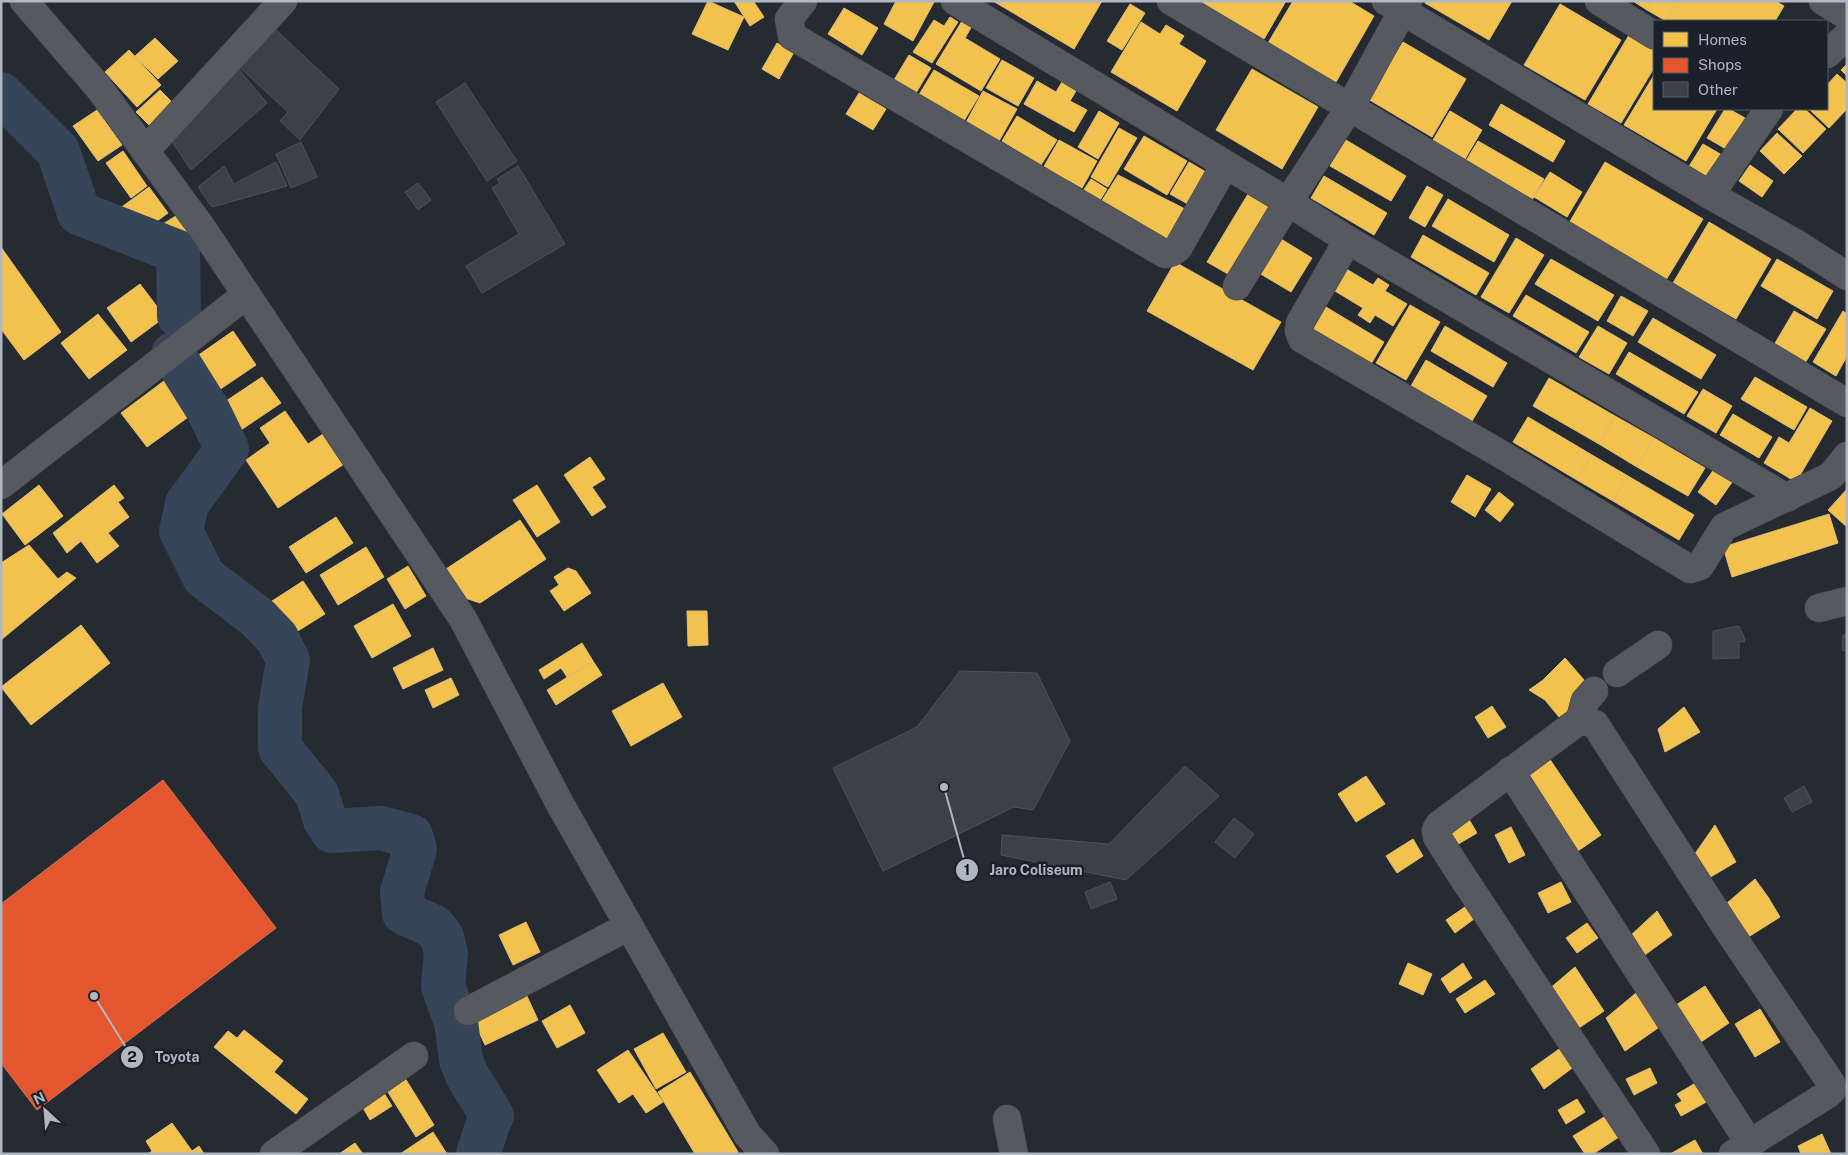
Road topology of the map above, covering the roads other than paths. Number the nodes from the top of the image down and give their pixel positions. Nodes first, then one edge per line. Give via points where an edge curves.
1 (24, 1) edge
2 (283, 1) edge
3 (803, 1) edge
4 (955, 1) edge
5 (1171, 1) edge
6 (1600, 1) edge
7 (1823, 1) edge
8 (1399, 4) edge
9 (1847, 16) edge
10 (1653, 34) edge
11 (1847, 36) edge
12 (1828, 53) edge
13 (1350, 107) junction
14 (1768, 110) edge
15 (145, 151) junction
16 (1225, 164) junction
17 (1710, 195) junction
18 (1288, 202) junction
19 (1348, 240) junction
20 (1847, 276) edge
21 (1237, 286) dead end
22 (246, 294) junction
23 (1847, 403) edge
24 (1847, 456) edge
25 (1, 485) edge
26 (1787, 498) junction
27 (1847, 601) edge
28 (1819, 608) dead end
29 (1658, 645) dead end
30 (1617, 673) dead end
31 (1594, 691) dead end
32 (1580, 720) junction
33 (1510, 771) junction
34 (629, 926) junction
35 (468, 1011) dead end
36 (414, 1056) dead end
37 (1007, 1119) dead end
38 (1741, 1149) edge
39 (274, 1154) edge
40 (765, 1154) edge
41 (1014, 1154) edge
42 (1646, 1154) edge

1 - 15 street via 99,88
2 - 15 street
3 - 16 street via 789,19 792,36 1165,254 1178,248
4 - 16 street
5 - 13 street
6 - 10 street
7 - 9 street
8 - 13 street
8 - 17 street
11 - 12 street
13 - 18 street
13 - 23 street
14 - 17 street
15 - 22 street
16 - 18 street
17 - 20 street
18 - 19 street
18 - 21 street
19 - 26 street
19 - 26 street via 1300,323 1302,339 1690,569 1700,566 1724,527
22 - 25 street
22 - 34 street via 463,619 560,804
24 - 26 street via 1831,476
27 - 28 street
29 - 30 street
31 - 32 street via 1586,701
32 - 33 street
32 - 38 street via 1595,724 1831,1084 1832,1090 1828,1094
33 - 38 street
33 - 42 street via 1439,825 1437,836
34 - 35 street
34 - 40 street via 747,1134
36 - 39 street
37 - 41 street

